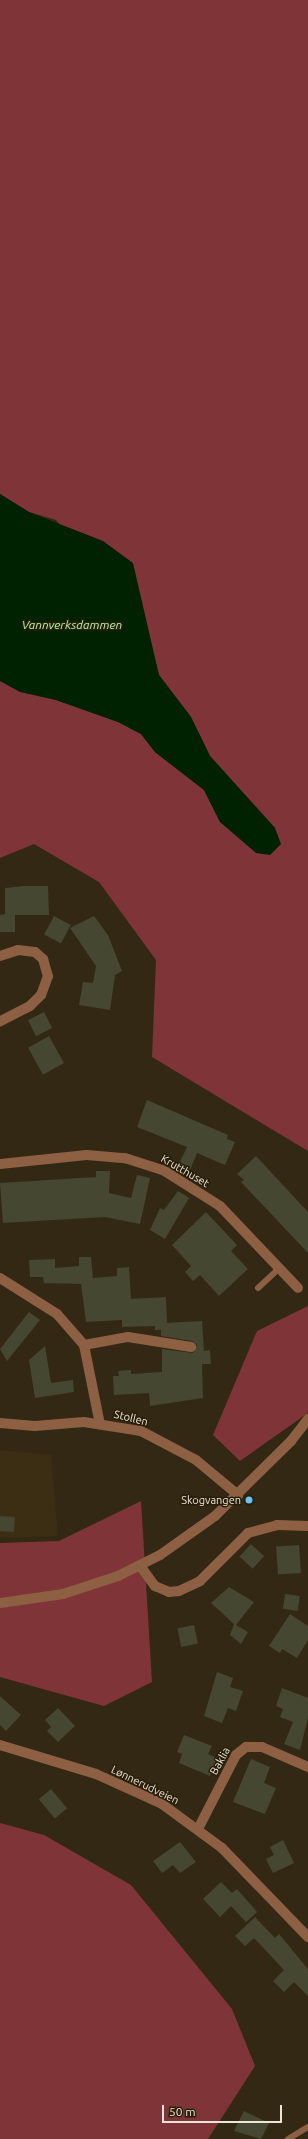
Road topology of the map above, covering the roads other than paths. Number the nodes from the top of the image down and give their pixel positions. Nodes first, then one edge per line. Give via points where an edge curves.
1 (0, 956) edge
2 (0, 1021) edge
3 (0, 1164) edge
4 (277, 1270) junction
5 (0, 1278) edge
6 (258, 1288) dead end
7 (298, 1288) dead end
8 (84, 1345) junction
9 (191, 1347) dead end
10 (308, 1418) edge
11 (0, 1423) edge
12 (100, 1424) junction
13 (308, 1431) edge
14 (291, 1441) junction
15 (238, 1495) junction
16 (308, 1526) edge
17 (141, 1567) junction
18 (0, 1603) edge
19 (0, 1745) edge
20 (308, 1767) edge
21 (198, 1827) junction
22 (308, 1937) edge
23 (308, 2127) edge
24 (288, 2139) edge

1 - 2 street via 18,950 35,952 43,959 48,976 41,995 30,1006
3 - 4 street, Krutthuset via 87,1155 125,1158 163,1170 220,1206
4 - 6 lane
4 - 7 street, Krutthuset
5 - 8 street via 57,1314
8 - 9 street via 128,1337
8 - 12 street
10 - 14 street
11 - 12 street, Stollen via 35,1426
12 - 15 street, Stollen via 141,1431 161,1440 196,1460
13 - 14 street
14 - 15 street
15 - 17 street via 180,1543
16 - 17 street via 277,1525 248,1533 200,1581 179,1591 169,1592 155,1586
17 - 18 street via 63,1594
19 - 21 street, Lønnerudveien via 123,1785
20 - 21 street, Baklia via 262,1747 246,1747 238,1751
21 - 22 street, Lønnerudveien
23 - 24 lane

